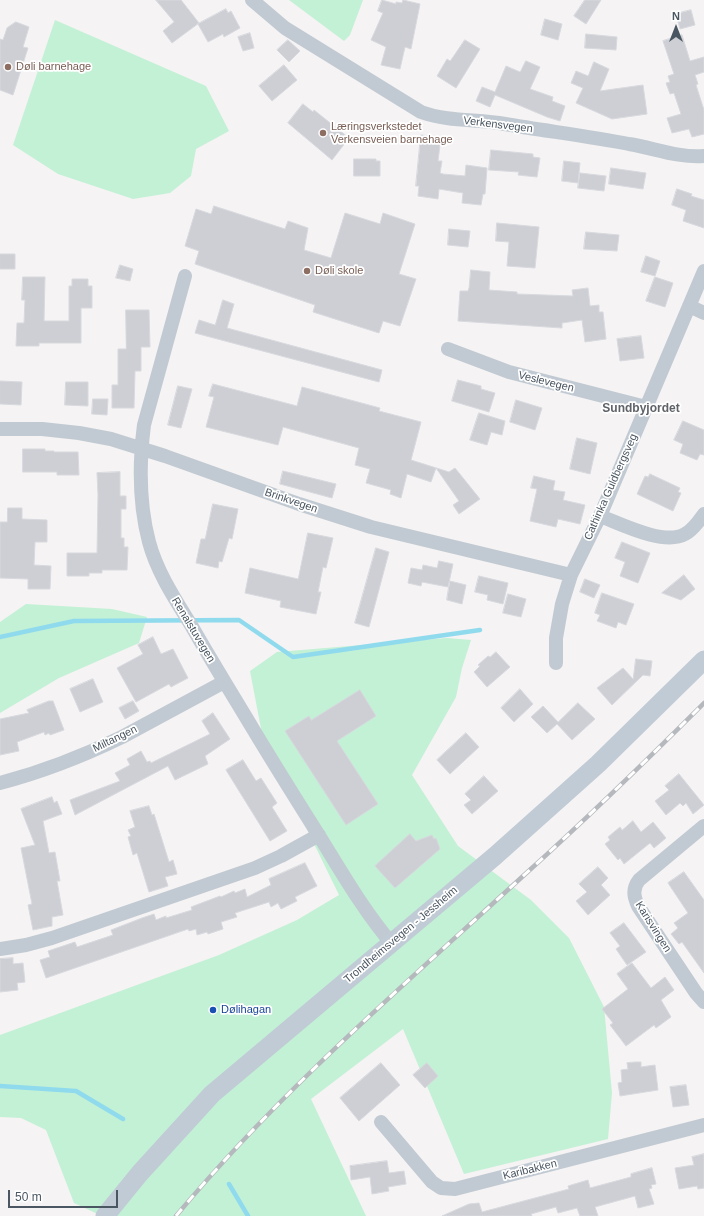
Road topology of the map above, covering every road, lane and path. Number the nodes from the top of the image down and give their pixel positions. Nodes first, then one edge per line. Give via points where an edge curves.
1 (252, 0) edge
2 (704, 156) edge
3 (704, 271) edge
4 (185, 276) dead end
5 (689, 306) junction
6 (704, 313) edge
7 (448, 349) dead end
8 (646, 407) junction
9 (6, 429) edge
10 (141, 449) junction
11 (704, 514) edge
12 (600, 516) junction
13 (571, 575) junction
14 (704, 660) edge
15 (556, 663) dead end
16 (224, 682) junction
17 (0, 783) edge
18 (704, 826) edge
19 (318, 835) junction
20 (392, 944) junction
21 (0, 949) edge
22 (704, 1002) edge
23 (381, 1122) dead end
24 (704, 1125) edge
25 (105, 1216) edge

1 - 2 street, Verkensvegen via 286,28 421,112 435,117 503,124 629,144 672,154
3 - 5 street, Cathinka Guldbergsveg
4 - 10 street, Renalstuvegen via 144,425
5 - 6 street
5 - 8 street, Cathinka Guldbergsveg
7 - 8 street, Veslevegen via 509,372
8 - 12 street, Cathinka Guldbergsveg
9 - 10 street, Brinkvegen via 79,433 111,439
10 - 13 street, Brinkvegen via 371,527
10 - 16 street, Renalstuvegen via 144,519 151,549 172,594
11 - 12 street via 685,534 672,539 659,537
12 - 13 street, Cathinka Guldbergsveg
13 - 15 street, Cathinka Guldbergsveg via 562,604 556,638
14 - 20 main road, Trondheimsvegen - Jessheim via 598,764
16 - 17 street, Miltangen via 122,737 26,776
16 - 19 street, Renalstuvegen
18 - 22 street, Karisvingen via 639,880 634,892 638,906
19 - 20 street, Renalstuvegen via 377,926
19 - 21 street via 254,868 59,935 26,945
20 - 25 main road, Trondheimsvegen - Jessheim via 212,1094 140,1173
23 - 24 street, Karibakken via 432,1182 441,1188 455,1189

